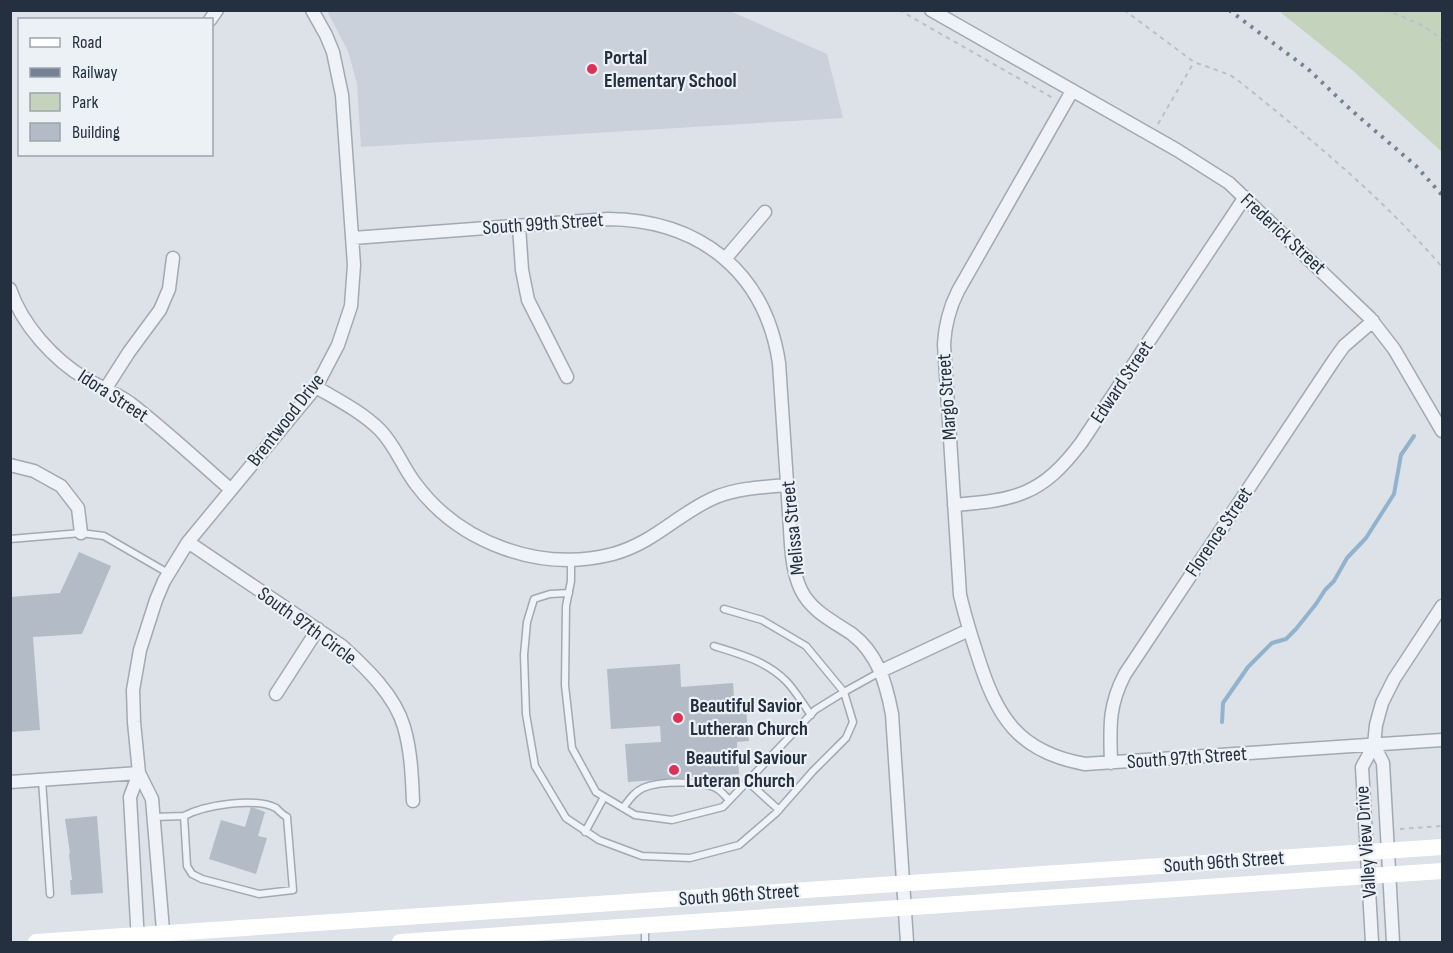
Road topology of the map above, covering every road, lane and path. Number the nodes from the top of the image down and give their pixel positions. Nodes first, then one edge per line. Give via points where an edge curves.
1 (312, 10) edge
2 (899, 10) edge
3 (931, 10) edge
4 (1124, 10) edge
5 (1385, 10) edge
6 (1443, 41) edge
7 (1194, 62) junction
8 (1072, 91) junction
9 (1054, 98) dead end
10 (1151, 135) junction
11 (1245, 197) junction
12 (765, 212) dead end
13 (519, 226) junction
14 (353, 238) junction
15 (172, 258) dead end
16 (724, 259) junction
17 (1443, 267) edge
18 (10, 289) edge
19 (1372, 321) junction
20 (567, 377) dead end
21 (316, 387) junction
22 (106, 388) junction
23 (1443, 431) edge
24 (10, 465) edge
25 (787, 484) junction
26 (230, 489) junction
27 (954, 505) junction
28 (81, 533) junction
29 (10, 539) edge
30 (188, 543) junction
31 (572, 559) junction
32 (169, 574) junction
33 (569, 593) junction
34 (1443, 606) edge
35 (724, 609) dead end
36 (318, 629) junction
37 (969, 630) junction
38 (714, 646) dead end
39 (881, 671) junction
40 (844, 692) junction
41 (276, 694) dead end
42 (811, 715) junction
43 (1011, 725) joint
44 (1443, 740) edge
45 (1374, 745) junction
46 (1111, 763) junction
47 (140, 773) junction
48 (42, 780) junction
49 (747, 781) junction
50 (10, 782) edge
51 (604, 797) junction
52 (729, 800) junction
53 (413, 801) dead end
54 (623, 808) junction
55 (779, 810) junction
56 (184, 816) junction
57 (154, 817) junction
58 (1443, 826) edge
59 (1395, 831) dead end
60 (585, 832) junction
61 (1443, 847) edge
62 (1388, 850) junction
63 (1367, 852) junction
64 (1443, 871) edge
65 (1389, 875) junction
66 (1368, 876) junction
67 (902, 885) junction
68 (50, 894) dead end
69 (904, 909) junction
70 (645, 934) edge
71 (164, 938) edge
72 (138, 939) edge
73 (36, 942) edge
74 (400, 942) edge
75 (907, 942) edge
76 (1372, 942) edge
77 (1394, 942) edge

1 - 14 street, Brentwood Drive via 326,34 339,72
2 - 9 path
3 - 8 street, Frederick Street
4 - 7 path
5 - 6 path via 1413,20
7 - 10 path
7 - 17 path via 1230,75 1299,129 1415,236
8 - 10 street, Frederick Street
8 - 27 street, Margo Street via 948,315 944,344
10 - 11 street, Frederick Street via 1205,166
11 - 19 street, Frederick Street
11 - 27 street, Edward Street via 1059,470 1021,495
12 - 16 street
13 - 14 street, South 99th Street
13 - 16 street, South 99th Street via 608,219 647,221 700,241
13 - 20 street via 528,300
14 - 21 street, Brentwood Drive via 351,306 338,345
15 - 22 street via 169,289 160,310
16 - 25 street, Melissa Street via 763,306 775,339
18 - 22 street, Idora Street via 19,310 53,352 86,379
19 - 23 street, Frederick Street
19 - 46 street, Florence Street via 1334,360 1125,674 1111,710
21 - 26 street, Brentwood Drive
21 - 31 street via 380,430 427,499 466,530 528,556
22 - 26 street, Idora Street via 152,421
24 - 28 street via 34,471 61,486 78,508
25 - 31 street via 717,497 628,549
25 - 39 street, Melissa Street via 793,557 801,590 823,617 863,644
26 - 30 street, Brentwood Drive
27 - 37 street, Margo Street via 960,594
28 - 29 lane
28 - 32 lane via 104,537
30 - 32 street, Brentwood Drive
30 - 36 street, South 97th Circle
31 - 33 lane
32 - 47 street, Brentwood Drive via 156,600 135,667 133,690
33 - 51 lane via 565,685 572,748 596,792
33 - 60 lane via 534,599 526,622 526,714 535,766 566,818
34 - 45 street, Valley View Drive via 1382,703
35 - 40 lane via 762,620 806,646
36 - 41 street
36 - 53 street, South 97th Circle via 358,661 397,711 408,745
37 - 39 street
37 - 43 street, Margo Street via 993,700
38 - 42 lane via 770,668 786,681
39 - 40 lane
39 - 67 street, Melissa Street via 891,714
40 - 42 lane
40 - 55 lane via 853,722 846,738
42 - 49 lane
43 - 46 street, South 97th Street via 1032,744 1055,756 1085,764
44 - 45 street
45 - 46 street, South 97th Street
45 - 62 street, Valley View Drive via 1383,763
45 - 63 street, Valley View Drive via 1362,767
47 - 48 street
47 - 57 street, Brentwood Drive via 152,799
47 - 72 street, Brentwood Drive via 130,797
48 - 50 street
48 - 68 lane
49 - 52 lane
49 - 55 lane
51 - 54 lane
51 - 60 lane
52 - 54 lane via 723,807 672,820 635,815
52 - 54 lane via 708,785 660,784 633,794
55 - 60 lane via 739,845 690,858 642,856
56 - 56 lane via 187,866 192,874 259,894 293,890 286,817 275,808 252,802 198,808
56 - 57 lane
57 - 71 street, Brentwood Drive
58 - 59 path
61 - 62 main road, South 96th Street
62 - 63 main road, South 96th Street
62 - 65 street, Valley View Drive
63 - 66 street, Valley View Drive
63 - 67 main road, South 96th Street
64 - 65 main road, South 96th Street
65 - 66 main road, South 96th Street
65 - 77 street, Valley View Drive
66 - 69 main road, South 96th Street
66 - 76 street, Valley View Drive
67 - 69 street, Melissa Street
67 - 71 main road, South 96th Street
69 - 70 main road, South 96th Street
69 - 75 street, Melissa Street
70 - 74 main road, South 96th Street
71 - 72 main road, South 96th Street
72 - 73 main road, South 96th Street

